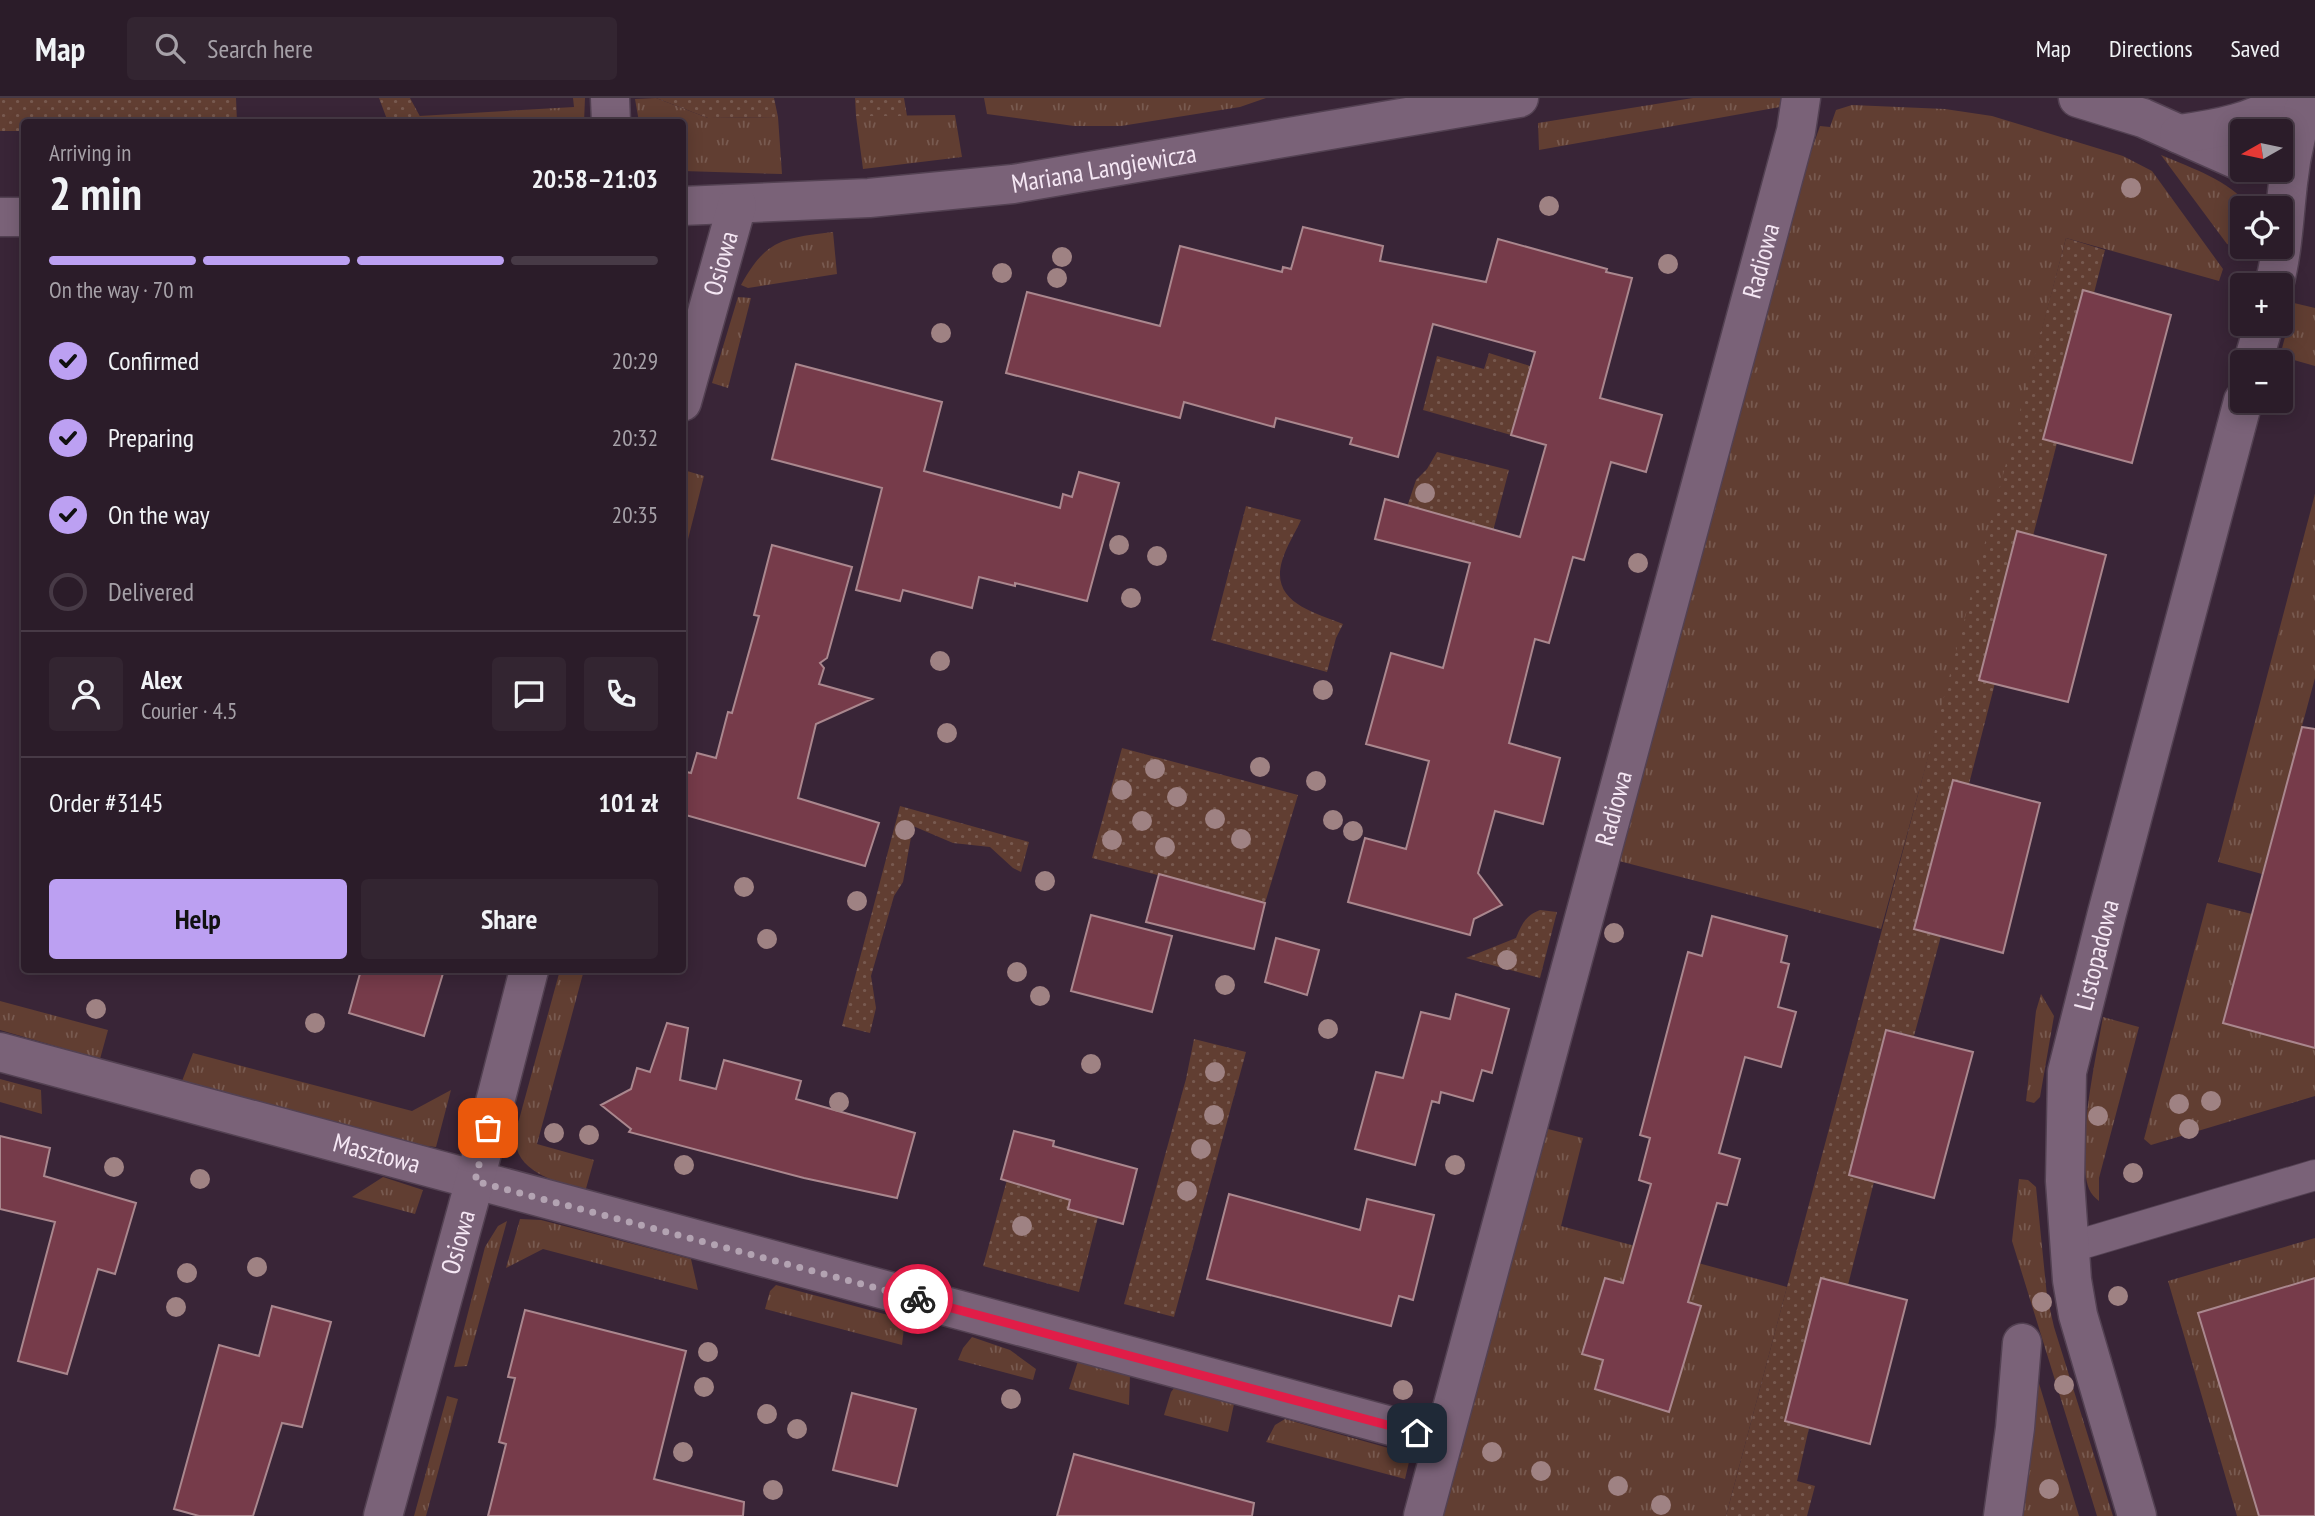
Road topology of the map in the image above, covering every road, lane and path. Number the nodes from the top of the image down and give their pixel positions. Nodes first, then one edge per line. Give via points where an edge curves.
1 (610, 98) edge
2 (1517, 98) edge
3 (1801, 98) edge
4 (2078, 98) edge
5 (2289, 98) edge
6 (2308, 98) edge
7 (611, 119) edge
8 (2179, 134) junction
9 (2293, 151) edge
10 (2230, 157) edge
11 (2287, 182) edge
12 (737, 205) junction
13 (686, 206) edge
14 (0, 217) edge
15 (21, 217) edge
16 (2277, 273) edge
17 (686, 388) edge
18 (2240, 413) edge
19 (528, 973) edge
20 (0, 1052) edge
21 (2315, 1175) edge
22 (475, 1181) junction
23 (2068, 1248) junction
24 (2022, 1343) dead end
25 (1443, 1440) junction
26 (383, 1516) edge
27 (1423, 1516) edge
28 (2003, 1516) edge
29 (2137, 1516) edge

1 - 7 street
2 - 12 street, Mariana Langiewicza via 1013,184
3 - 25 street, Radiowa via 1797,131
4 - 8 street
5 - 8 street via 2252,118
6 - 9 street
8 - 10 street
11 - 16 street via 2284,240
12 - 13 street, Mariana Langiewicza
12 - 17 street, Osiowa
14 - 15 street
18 - 23 street, Listopadowa via 2067,1073
19 - 22 street, Osiowa
20 - 22 street, Masztowa
21 - 23 lane
22 - 25 street, Masztowa
22 - 26 street, Osiowa
23 - 29 street, Listopadowa via 2078,1315
24 - 28 street
25 - 27 street, Radiowa

